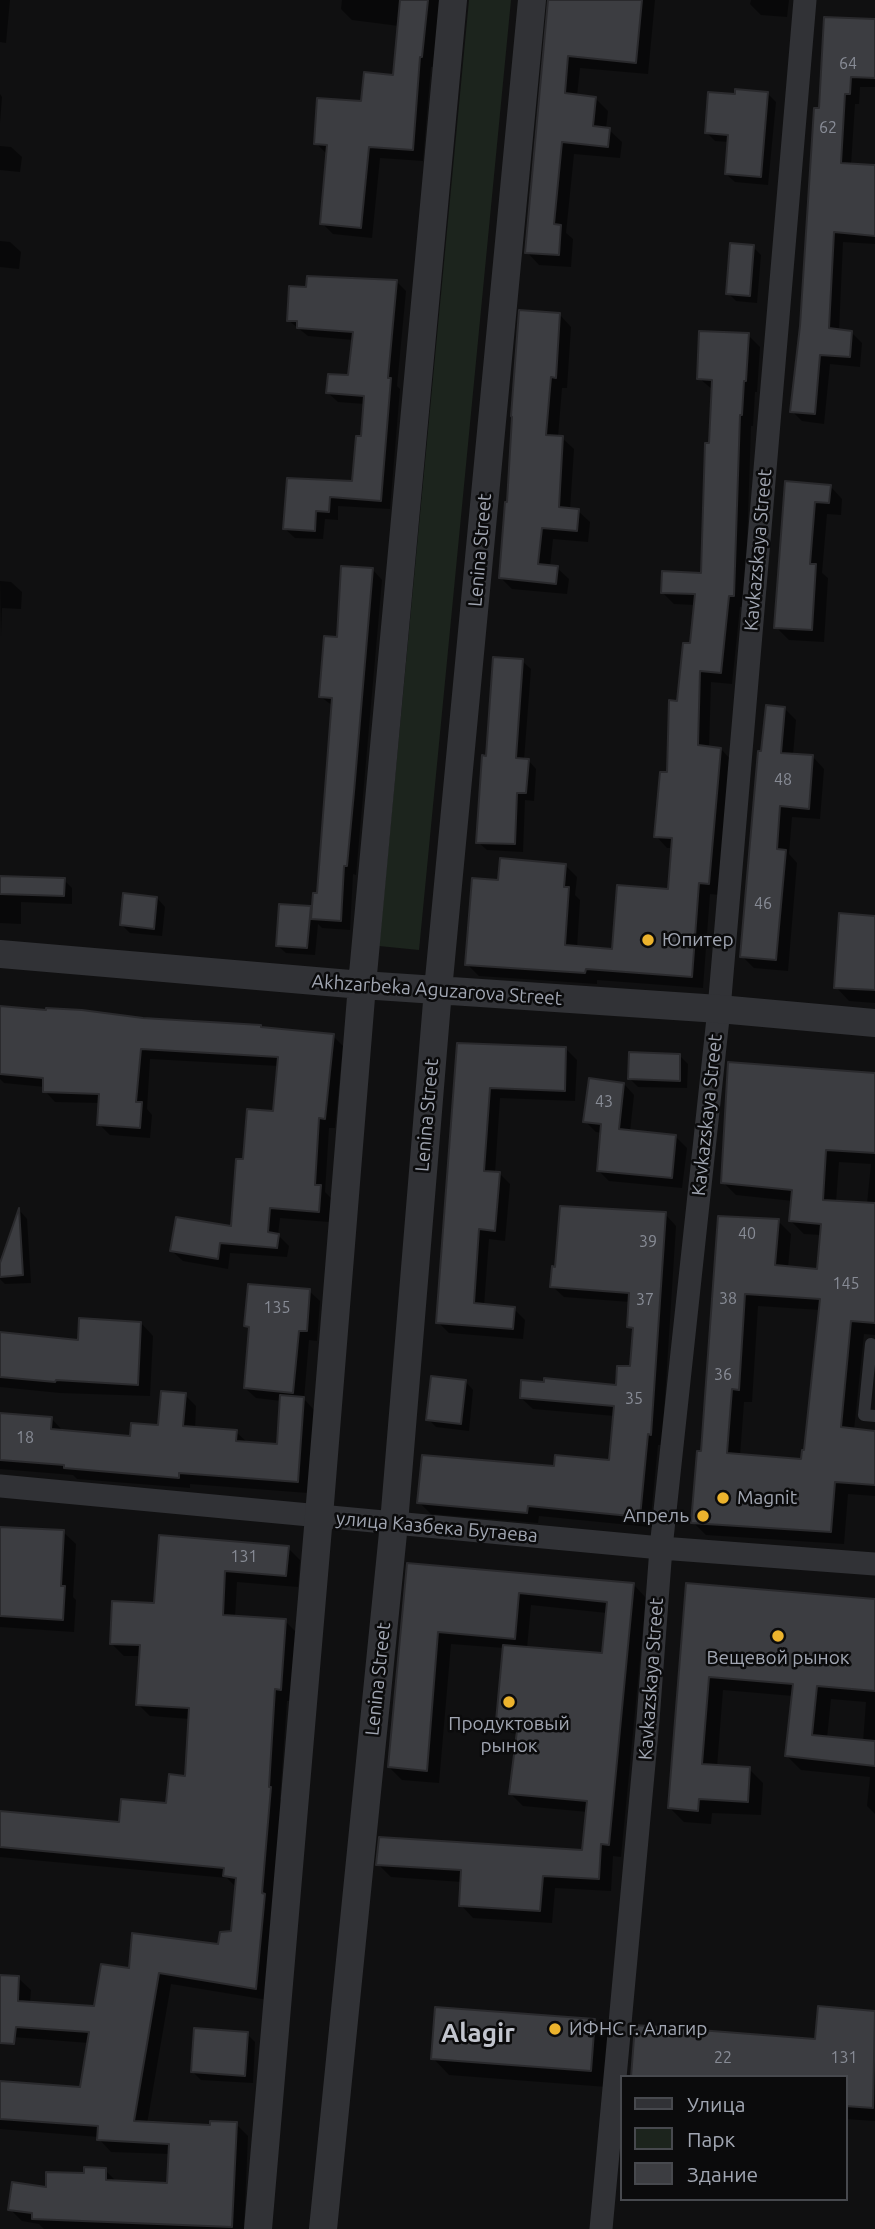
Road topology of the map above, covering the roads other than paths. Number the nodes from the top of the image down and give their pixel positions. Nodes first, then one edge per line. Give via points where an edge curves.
1 (453, 0) edge
2 (532, 0) edge
3 (805, 0) edge
4 (0, 954) edge
5 (362, 985) junction
6 (438, 990) junction
7 (719, 1009) junction
8 (875, 1023) edge
9 (871, 1344) dead end
10 (875, 1416) edge
11 (0, 1486) edge
12 (319, 1516) junction
13 (394, 1523) junction
14 (661, 1548) junction
15 (875, 1564) edge
16 (258, 2229) edge
17 (323, 2229) edge
18 (601, 2229) edge

1 - 5 street
2 - 6 street, Lenina Street
3 - 7 street, Kavkazskaya Street
4 - 5 street, Akhzarbeka Aguzarova Street
5 - 6 street, Akhzarbeka Aguzarova Street
5 - 12 street
6 - 7 street, Akhzarbeka Aguzarova Street
6 - 13 street, Lenina Street
7 - 8 street, Akhzarbeka Aguzarova Street
7 - 14 street, Kavkazskaya Street
9 - 10 lane via 864,1415
11 - 12 street, улица Казбека Бутаева
12 - 13 street, улица Казбека Бутаева
12 - 16 street
13 - 14 street, улица Казбека Бутаева
13 - 17 street, Lenina Street
14 - 15 street, улица Казбека Бутаева
14 - 18 street, Kavkazskaya Street

